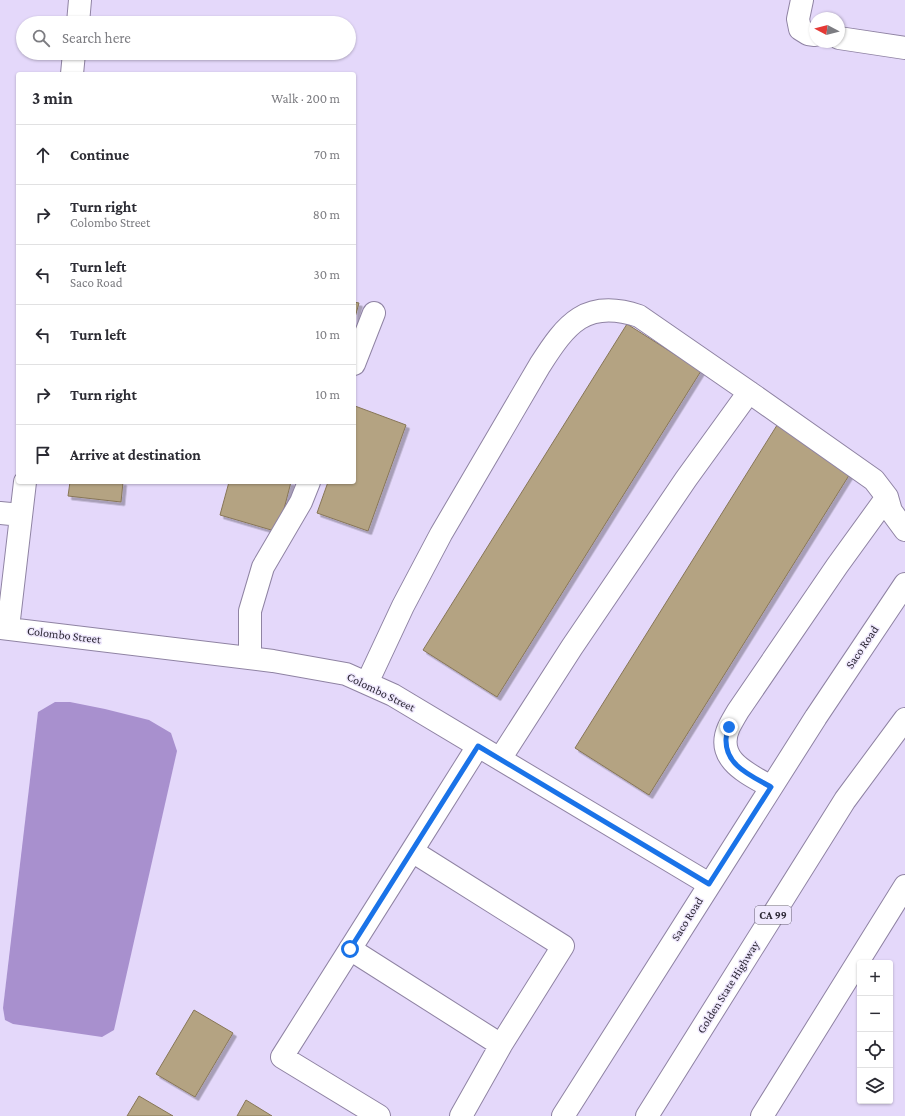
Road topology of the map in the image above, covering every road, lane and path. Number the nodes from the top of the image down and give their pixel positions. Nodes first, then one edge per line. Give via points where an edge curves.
1 (80, 0) edge
2 (802, 0) edge
3 (79, 16) edge
4 (808, 32) edge
5 (845, 39) edge
6 (905, 48) edge
7 (73, 60) edge
8 (72, 72) edge
9 (374, 313) dead end
10 (356, 359) edge
11 (749, 392) junction
12 (25, 484) edge
13 (307, 484) edge
14 (887, 497) junction
15 (0, 513) edge
16 (21, 515) junction
17 (905, 530) edge
18 (905, 584) edge
19 (4, 628) edge
20 (250, 658) junction
21 (367, 683) junction
22 (905, 703) edge
23 (905, 719) edge
24 (478, 746) junction
25 (500, 759) junction
26 (771, 787) junction
27 (845, 800) junction
28 (412, 850) junction
29 (709, 884) junction
30 (905, 886) edge
31 (350, 949) junction
32 (502, 1045) junction
33 (379, 1116) edge
34 (461, 1116) edge
35 (563, 1116) edge
36 (648, 1116) edge
37 (762, 1116) edge

1 - 3 main road
2 - 4 main road via 798,19
5 - 6 main road
7 - 8 main road
9 - 10 main road
11 - 14 main road via 874,480
11 - 21 main road via 638,316 606,310 579,318 554,343 441,534 403,606
11 - 25 main road via 677,492
12 - 16 main road, Colombo Street
13 - 20 main road via 301,502 263,567 250,611
14 - 17 main road via 892,511
14 - 26 main road via 837,566 729,727 726,738 727,751 733,762
15 - 16 main road
16 - 19 main road, Colombo Street
18 - 26 main road, Saco Road
19 - 20 main road, Colombo Street
20 - 21 main road, Colombo Street via 346,674
21 - 24 main road, Colombo Street via 393,695
22 - 27 main road
23 - 27 main road, Golden State Highway / CA 99
24 - 25 main road, Colombo Street
24 - 28 main road
25 - 29 main road, Colombo Street
26 - 29 main road, Saco Road
27 - 36 main road, Golden State Highway / CA 99
28 - 31 main road
28 - 32 main road via 564,946
29 - 35 main road, Saco Road
30 - 37 main road
31 - 32 main road
31 - 33 main road via 282,1057
32 - 34 main road

